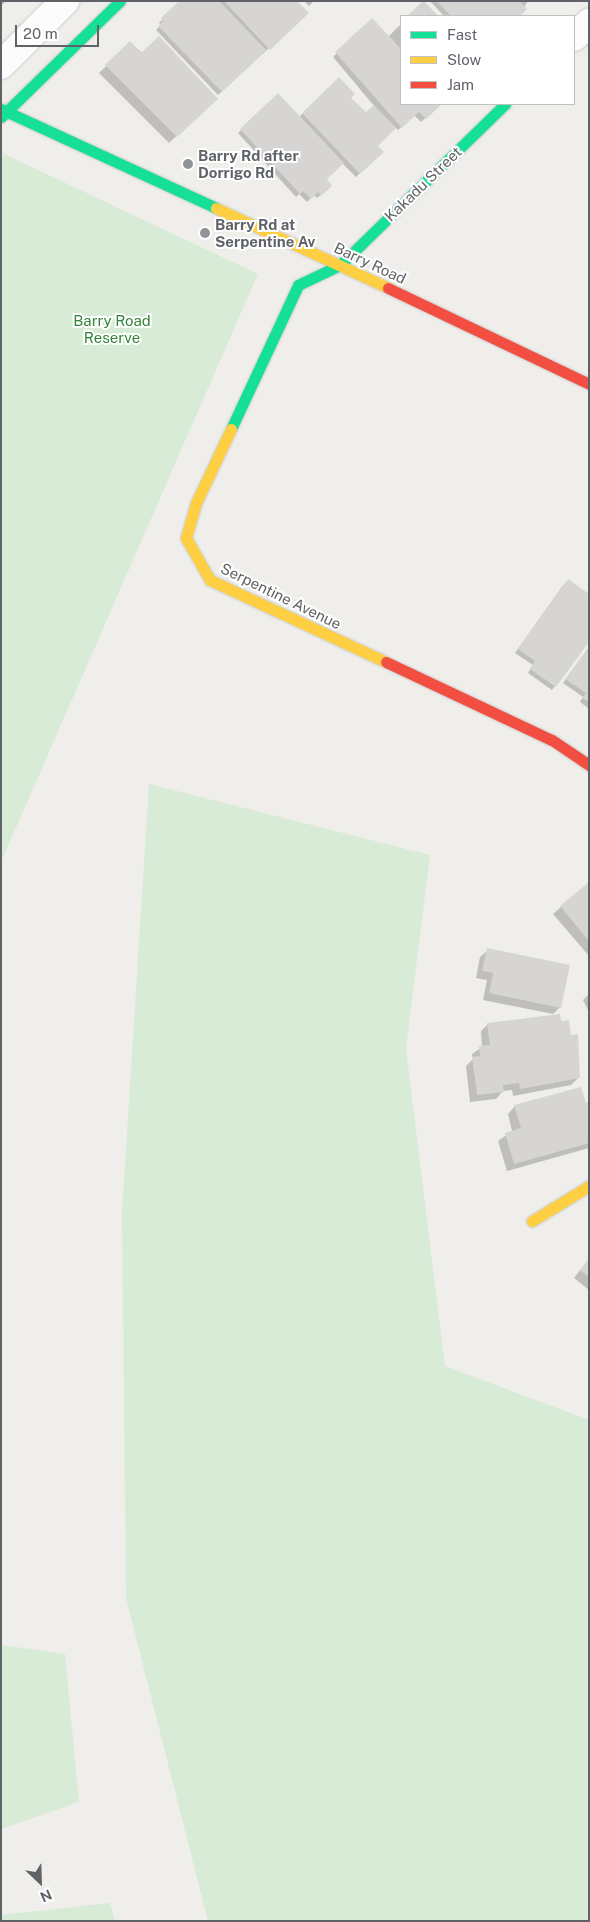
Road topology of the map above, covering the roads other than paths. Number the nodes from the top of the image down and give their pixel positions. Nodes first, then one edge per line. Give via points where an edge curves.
1 (64, 1) edge
2 (120, 1) edge
3 (589, 23) edge
4 (575, 36) edge
5 (1, 65) edge
6 (504, 105) edge
7 (3, 113) edge
8 (340, 265) junction
9 (589, 384) edge
10 (589, 764) edge
11 (589, 1186) edge
12 (532, 1221) dead end

1 - 5 street
2 - 7 street
3 - 4 street
6 - 8 street, Kakadu Street
7 - 8 street, Barry Road
8 - 9 street, Barry Road
8 - 10 street, Serpentine Avenue via 298,285 196,503 186,538 210,580 552,740
11 - 12 street

